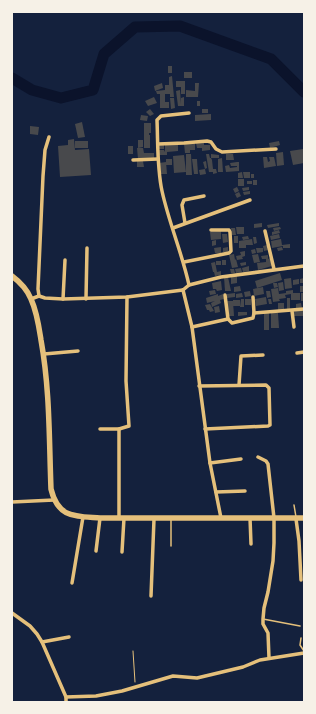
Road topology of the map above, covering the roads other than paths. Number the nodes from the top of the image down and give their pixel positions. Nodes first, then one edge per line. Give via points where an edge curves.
1 (189, 113) dead end
2 (49, 137) dead end
3 (158, 144) junction
4 (276, 149) dead end
5 (158, 159) junction
6 (133, 160) dead end
7 (204, 196) dead end
8 (250, 200) dead end
9 (185, 223) junction
10 (173, 228) junction
11 (211, 230) dead end
12 (265, 231) dead end
13 (88, 248) dead end
14 (64, 260) dead end
15 (184, 262) junction
16 (304, 266) edge
17 (274, 269) junction
18 (12, 276) edge
19 (189, 285) junction
20 (183, 290) junction
21 (225, 295) dead end
22 (39, 296) junction
23 (253, 297) dead end
24 (127, 298) junction
25 (31, 299) junction
26 (63, 299) junction
27 (86, 299) junction
28 (304, 309) edge
29 (292, 311) junction
30 (254, 313) junction
31 (228, 319) junction
32 (192, 327) junction
33 (294, 327) dead end
34 (78, 351) dead end
35 (304, 352) edge
36 (297, 353) dead end
37 (44, 354) junction
38 (263, 355) dead end
39 (239, 385) junction
40 (199, 386) junction
41 (100, 429) dead end
42 (119, 429) junction
43 (205, 430) junction
44 (258, 457) dead end
45 (241, 459) dead end
46 (210, 463) junction
47 (245, 491) dead end
48 (216, 492) junction
49 (54, 500) junction
50 (12, 502) edge
51 (294, 505) dead end
52 (83, 517) junction
53 (100, 518) junction
54 (122, 518) junction
55 (222, 518) junction
56 (250, 518) junction
57 (274, 518) junction
58 (304, 518) edge
59 (154, 519) junction
60 (296, 519) junction
61 (171, 521) junction
62 (251, 544) dead end
63 (171, 546) dead end
64 (96, 551) dead end
65 (122, 552) dead end
66 (301, 580) dead end
67 (72, 583) dead end
68 (151, 596) dead end
69 (12, 614) edge
70 (263, 621) junction
71 (300, 626) dead end
72 (69, 637) dead end
73 (300, 638) dead end
74 (42, 642) junction
75 (304, 652) edge
76 (269, 658) junction
77 (66, 697) junction
78 (66, 702) edge

1 - 3 street via 158,118
2 - 22 street via 43,176
3 - 4 street via 207,141 222,152
3 - 5 street
5 - 6 street
5 - 10 street via 162,190
7 - 9 street via 184,200 182,205
8 - 9 street
9 - 10 street
10 - 15 street
11 - 15 street via 229,230 232,251
12 - 17 street
13 - 27 street
14 - 26 street
15 - 19 street
16 - 17 street
17 - 19 street
18 - 25 highway
19 - 20 street
20 - 24 street
20 - 32 street
21 - 31 street
22 - 25 street
22 - 26 street
23 - 30 street
24 - 27 street
24 - 42 street via 126,381 129,425
25 - 37 highway
26 - 27 street
28 - 29 street
29 - 30 street
29 - 33 street
30 - 31 street via 251,318 233,323
31 - 32 street
32 - 40 street
34 - 37 street
35 - 36 street
37 - 49 highway via 50,424 51,489
38 - 39 street via 242,355
39 - 40 street
39 - 43 street via 268,386 270,425
40 - 43 street
41 - 42 street
42 - 54 street
43 - 46 street
44 - 57 street via 268,464
45 - 46 street
46 - 48 street
47 - 48 street
48 - 55 street
49 - 50 street
49 - 52 highway via 64,512
51 - 60 lane
52 - 53 highway
52 - 67 street
53 - 54 highway
53 - 64 street
54 - 59 highway
54 - 65 street
55 - 56 highway
55 - 61 highway
56 - 57 highway
56 - 62 street
57 - 60 highway
57 - 70 street via 273,561
58 - 60 highway
59 - 61 highway
59 - 68 street
60 - 66 street
61 - 63 lane
69 - 74 street via 30,626
70 - 71 lane
70 - 76 street via 268,633
72 - 74 street
73 - 75 lane
74 - 77 street
75 - 76 street
76 - 77 street via 197,678 173,676 122,691 96,696
77 - 78 street

